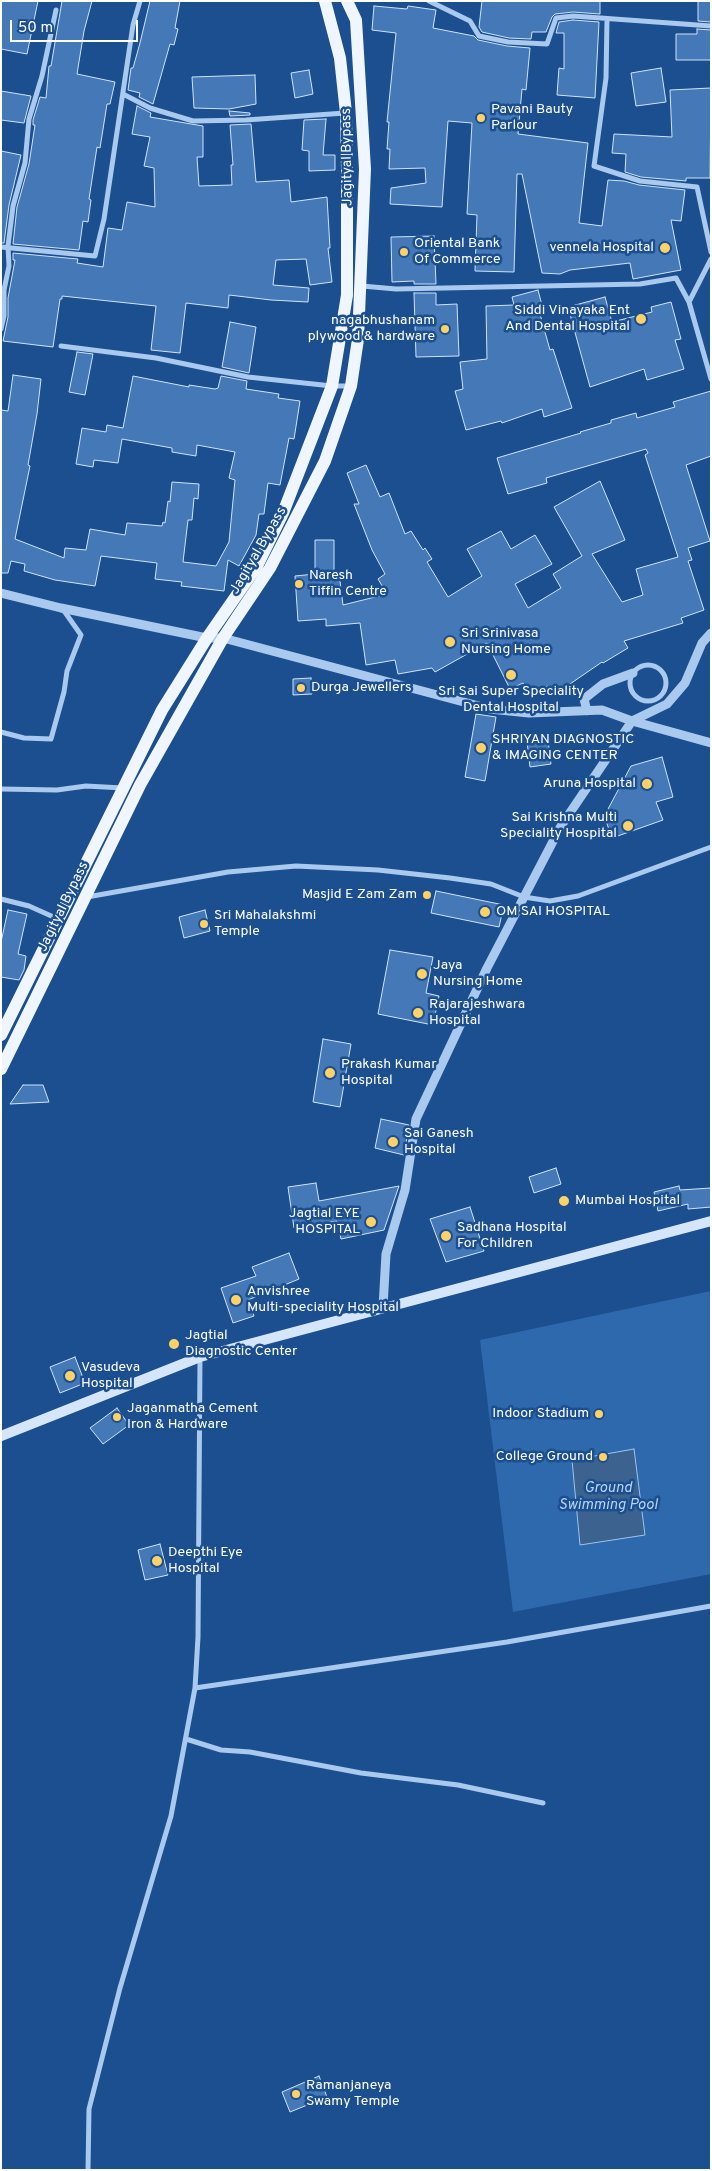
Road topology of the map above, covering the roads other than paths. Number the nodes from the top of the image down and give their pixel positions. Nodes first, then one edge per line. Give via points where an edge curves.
1 (140, 1) edge
2 (325, 1) edge
3 (347, 1) edge
4 (429, 1) edge
5 (56, 10) dead end
6 (607, 20) junction
7 (711, 26) edge
8 (123, 94) junction
9 (346, 113) junction
10 (8, 246) junction
11 (1, 247) edge
12 (711, 252) edge
13 (711, 259) edge
14 (361, 286) junction
15 (347, 295) junction
16 (690, 302) junction
17 (1, 329) edge
18 (61, 346) dead end
19 (711, 379) edge
20 (332, 386) junction
21 (351, 386) junction
22 (1, 593) edge
23 (61, 608) junction
24 (711, 633) edge
25 (208, 638) junction
26 (223, 638) junction
27 (634, 672) junction
28 (660, 696) junction
29 (662, 707) junction
30 (587, 711) junction
31 (632, 721) junction
32 (1, 732) edge
33 (711, 743) edge
34 (124, 788) junction
35 (1, 789) edge
36 (711, 847) edge
37 (524, 897) junction
38 (84, 898) junction
39 (1, 899) edge
40 (59, 920) junction
41 (1, 1035) edge
42 (1, 1069) edge
43 (711, 1221) edge
44 (384, 1307) junction
45 (200, 1357) junction
46 (1, 1436) edge
47 (711, 1606) edge
48 (195, 1688) junction
49 (186, 1739) junction
50 (543, 1803) dead end
51 (88, 2170) edge

1 - 8 street via 133,25
2 - 9 main road, Jagityal Bypass via 340,58
3 - 14 main road, Jagityal Bypass via 356,20 364,142
4 - 6 street via 470,22 479,36 508,42 547,44 556,18 574,16
5 - 10 street via 29,119 25,163
6 - 7 street
6 - 12 street via 606,78 594,166 640,181 697,187
8 - 9 street via 150,108 193,121
8 - 10 street via 104,219 95,256
9 - 15 main road, Jagityal Bypass
10 - 11 street
10 - 17 street via 9,266
13 - 16 street
14 - 15 street
14 - 16 street via 396,289 640,284 676,278
14 - 21 main road, Jagityal Bypass
15 - 20 main road, Jagityal Bypass
16 - 19 street
18 - 20 street via 156,358 248,377
20 - 21 street
20 - 25 main road, Jagityal Bypass via 279,522 257,566
21 - 26 main road, Jagityal Bypass via 324,461 270,568
22 - 23 street
23 - 25 street
23 - 32 street via 81,635 68,671 51,739 24,738
24 - 29 street via 702,643 685,683
25 - 26 street
25 - 34 main road, Jagityal Bypass via 162,710
26 - 30 street via 490,709 529,713
26 - 38 main road, Jagityal Bypass via 140,785
27 - 28 street via 630,683 634,694 644,700
27 - 28 street via 649,665 660,669 666,680
27 - 30 street via 603,684 584,699
28 - 29 street
29 - 31 street
30 - 31 street via 602,710
31 - 33 street
31 - 37 street via 561,826
34 - 35 street
34 - 40 main road, Jagityal Bypass
36 - 37 street via 578,896 550,900
37 - 38 street via 491,884 450,878 296,866 228,872
37 - 44 street via 416,1119 405,1190 386,1254
38 - 42 main road, Jagityal Bypass
39 - 40 street via 29,906
40 - 41 main road, Jagityal Bypass
43 - 44 main road
44 - 45 main road
45 - 46 main road
45 - 48 street
47 - 48 street via 508,1642
48 - 49 street
49 - 50 street via 221,1750 458,1785
49 - 51 street via 171,1816 120,1988 89,2109

